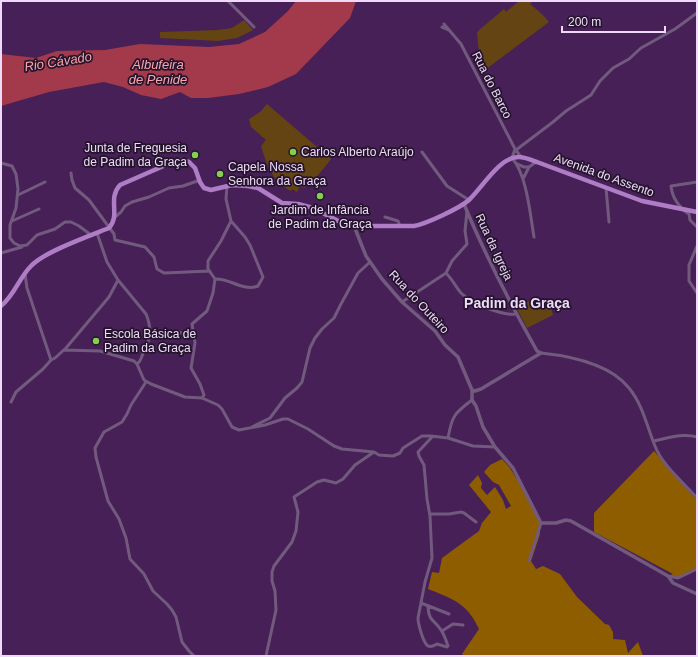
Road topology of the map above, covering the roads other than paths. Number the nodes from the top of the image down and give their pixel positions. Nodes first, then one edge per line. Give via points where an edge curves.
1 (228, 1) edge
2 (697, 13) edge
3 (443, 25) dead end
4 (254, 27) dead end
5 (516, 149) junction
6 (422, 152) dead end
7 (521, 157) junction
8 (512, 158) junction
9 (537, 162) junction
10 (1, 163) edge
11 (517, 164) junction
12 (529, 167) junction
13 (71, 173) dead end
14 (523, 178) junction
15 (200, 180) junction
16 (45, 182) dead end
17 (697, 182) edge
18 (227, 186) junction
19 (606, 188) junction
20 (18, 195) junction
21 (469, 200) junction
22 (464, 204) junction
23 (39, 209) dead end
24 (682, 209) junction
25 (467, 211) junction
26 (697, 212) edge
27 (115, 217) junction
28 (386, 217) dead end
29 (12, 221) junction
30 (230, 221) junction
31 (609, 222) dead end
32 (355, 226) junction
33 (400, 226) junction
34 (697, 227) edge
35 (109, 228) junction
36 (97, 233) junction
37 (91, 235) junction
38 (534, 237) dead end
39 (27, 245) junction
40 (697, 246) edge
41 (1, 253) edge
42 (370, 262) junction
43 (210, 271) junction
44 (25, 273) junction
45 (446, 273) junction
46 (215, 279) junction
47 (118, 280) junction
48 (697, 293) edge
49 (402, 302) junction
50 (1, 306) edge
51 (516, 314) junction
52 (176, 331) dead end
53 (193, 335) junction
54 (64, 350) junction
55 (541, 353) junction
56 (51, 360) junction
57 (137, 364) junction
58 (146, 382) junction
59 (472, 390) junction
60 (202, 398) junction
61 (472, 400) junction
62 (11, 402) dead end
63 (248, 428) junction
64 (433, 436) junction
65 (697, 437) edge
66 (448, 438) junction
67 (654, 441) junction
68 (495, 447) junction
69 (374, 452) junction
70 (697, 498) edge
71 (430, 514) junction
72 (476, 522) dead end
73 (541, 523) junction
74 (529, 561) dead end
75 (697, 569) edge
76 (668, 576) junction
77 (697, 594) edge
78 (421, 603) junction
79 (428, 607) junction
80 (450, 614) dead end
81 (463, 625) dead end
82 (442, 631) junction
83 (194, 656) edge
84 (266, 656) edge

1 - 4 street
2 - 5 street via 613,68 591,95
3 - 5 street, Rua do Barco via 461,44
5 - 7 street, Rua do Barco
5 - 8 street
6 - 21 street via 447,186
7 - 8 main road
7 - 9 main road, Avenida do Assento
8 - 11 street
8 - 21 main road via 505,161
9 - 12 street
9 - 19 main road, Avenida do Assento
10 - 20 street via 12,166 16,174
11 - 12 street
11 - 14 street
12 - 14 street
13 - 35 street via 75,188 89,200
14 - 38 street
15 - 18 main road via 204,188 211,190
15 - 27 street via 132,202
15 - 27 main road via 189,162 175,161 120,185 113,197
16 - 20 street
17 - 24 street via 670,186 673,197
18 - 30 street via 226,199
18 - 32 main road via 258,188 282,204 298,204 313,208 344,224
19 - 24 main road, Avenida do Assento via 642,201
19 - 31 street
20 - 29 street
21 - 22 main road
22 - 25 street, Rua da Igreja
22 - 33 main road via 422,224
23 - 29 street
24 - 26 main road, Avenida do Assento
24 - 34 street via 689,214 690,220
25 - 45 street via 467,244 452,261
25 - 51 street, Rua da Igreja
27 - 35 main road
28 - 33 street via 398,221
29 - 39 street via 10,238 20,246
30 - 43 street via 208,261
30 - 46 street via 250,245 263,277 254,288 244,288
32 - 33 main road
32 - 42 street, Rua do Outeiro
35 - 36 main road
35 - 43 street via 115,240 145,247 154,257 157,269 164,272
36 - 37 main road
36 - 47 street via 107,262
37 - 39 street via 79,226 66,222 55,230 37,235
37 - 44 main road via 39,258
39 - 41 street
40 - 48 street via 690,265 690,281
42 - 49 street, Rua do Outeiro
42 - 63 street via 358,273 334,318 315,338 302,382 285,398 270,418
43 - 46 street
44 - 50 main road via 8,300
44 - 56 street via 27,288
45 - 49 street
45 - 51 street via 466,296 493,311 508,315
46 - 53 street via 208,311 192,324
47 - 54 street via 109,297
47 - 57 street via 149,321 151,332 148,347
49 - 59 street, Rua do Outeiro via 455,353
51 - 55 street, Rua da Igreja via 537,351
52 - 53 street
53 - 60 street via 195,343 190,368 200,384 204,396
54 - 56 street
54 - 57 street via 100,351 134,360
55 - 59 street via 481,389
55 - 67 street via 591,363 624,382 645,417
56 - 62 street via 16,392
57 - 58 street
58 - 60 street via 174,394
58 - 83 street via 122,422 104,432 95,448 96,457 108,501 119,519 126,538 130,559 144,574 153,591 172,610 182,642
59 - 61 street
60 - 63 street via 218,405 234,429
61 - 66 street via 453,417
61 - 68 street
63 - 69 street via 288,419 334,446
64 - 66 street
64 - 69 street via 422,436 393,456
64 - 71 street via 418,452 424,465
65 - 67 street via 679,435
66 - 68 street via 473,446
67 - 70 street via 661,457
68 - 73 street via 513,468
69 - 84 street via 336,483 324,480 317,482 294,497 298,512 296,531 292,542 272,572 276,610
71 - 72 street via 461,512
71 - 78 street via 432,558
73 - 74 street
73 - 76 street via 571,520
75 - 76 street via 678,578
76 - 77 street via 673,583
78 - 79 street
78 - 82 street via 418,624 425,644 447,647
79 - 80 street
79 - 82 street via 431,620
81 - 82 street via 453,624

